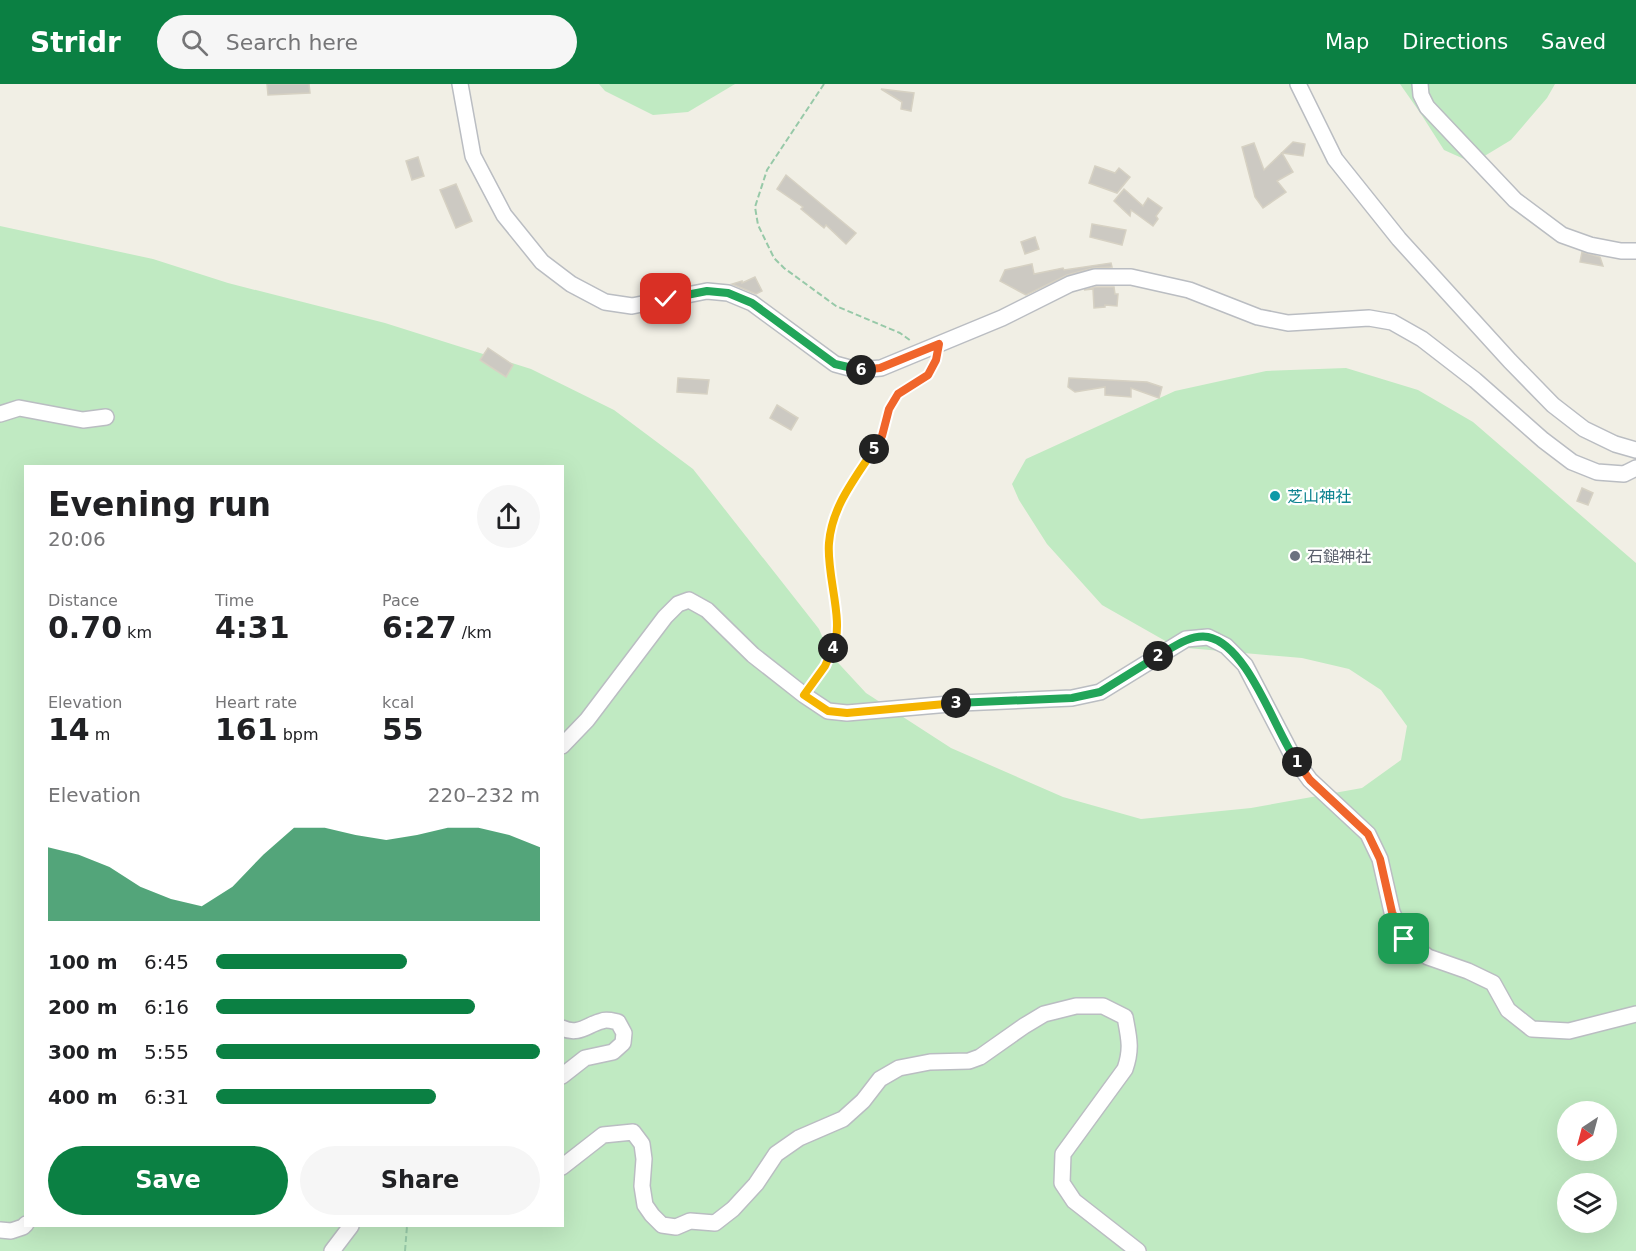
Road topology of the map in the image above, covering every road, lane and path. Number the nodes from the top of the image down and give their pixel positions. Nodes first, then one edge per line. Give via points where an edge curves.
1 (460, 84) edge
2 (824, 84) edge
3 (1298, 84) edge
4 (1420, 84) edge
5 (1636, 251) edge
6 (939, 344) junction
7 (923, 349) junction
8 (0, 414) edge
9 (106, 417) dead end
10 (1636, 450) edge
11 (1636, 468) edge
12 (804, 695) junction
13 (564, 744) edge
14 (1636, 1014) edge
15 (564, 1029) edge
16 (564, 1074) edge
17 (564, 1165) edge
18 (24, 1226) edge
19 (350, 1227) edge
20 (407, 1227) edge
21 (0, 1230) edge
22 (332, 1251) edge
23 (405, 1251) edge
24 (1138, 1251) edge

1 - 7 street via 473,156 504,215 542,262 571,284 605,302 632,306 707,291 728,293 752,303 835,364 857,370 880,368
2 - 7 path via 767,170 756,207 758,225 774,258 784,268 836,306 900,333
3 - 10 street via 1335,159 1399,239 1510,361 1552,405 1584,429
4 - 5 street via 1427,107 1515,200 1563,235 1590,244
6 - 7 street
6 - 11 street via 1070,284 1095,277 1131,277 1165,284 1258,317 1288,323 1369,318 1392,322 1422,339 1475,380 1572,462 1597,472 1624,474
6 - 12 path via 928,375 898,394 889,409 882,436 843,494 834,516 828,544 836,643
8 - 9 street via 19,408 83,420
12 - 13 street via 753,655 707,610 689,600 678,604 665,617 587,720
12 - 14 street via 828,711 847,713 1072,698 1100,692 1186,639 1208,637 1226,645 1245,665 1293,757 1310,780 1368,834 1380,859 1392,912 1404,939 1428,957 1493,983 1508,1010 1532,1029 1569,1031
15 - 16 street via 585,1030 603,1020 618,1022 624,1033 623,1044 614,1052 585,1058
17 - 24 street via 603,1135 633,1132 642,1144 642,1185 645,1204 652,1215 662,1225 676,1227 690,1221 716,1222 741,1201 776,1154 799,1138 843,1119 890,1073 930,1062 969,1061 1044,1014 1076,1006 1102,1006 1125,1017 1130,1053 1125,1070 1064,1154 1062,1183 1074,1201
18 - 21 street
19 - 22 street
20 - 23 path

